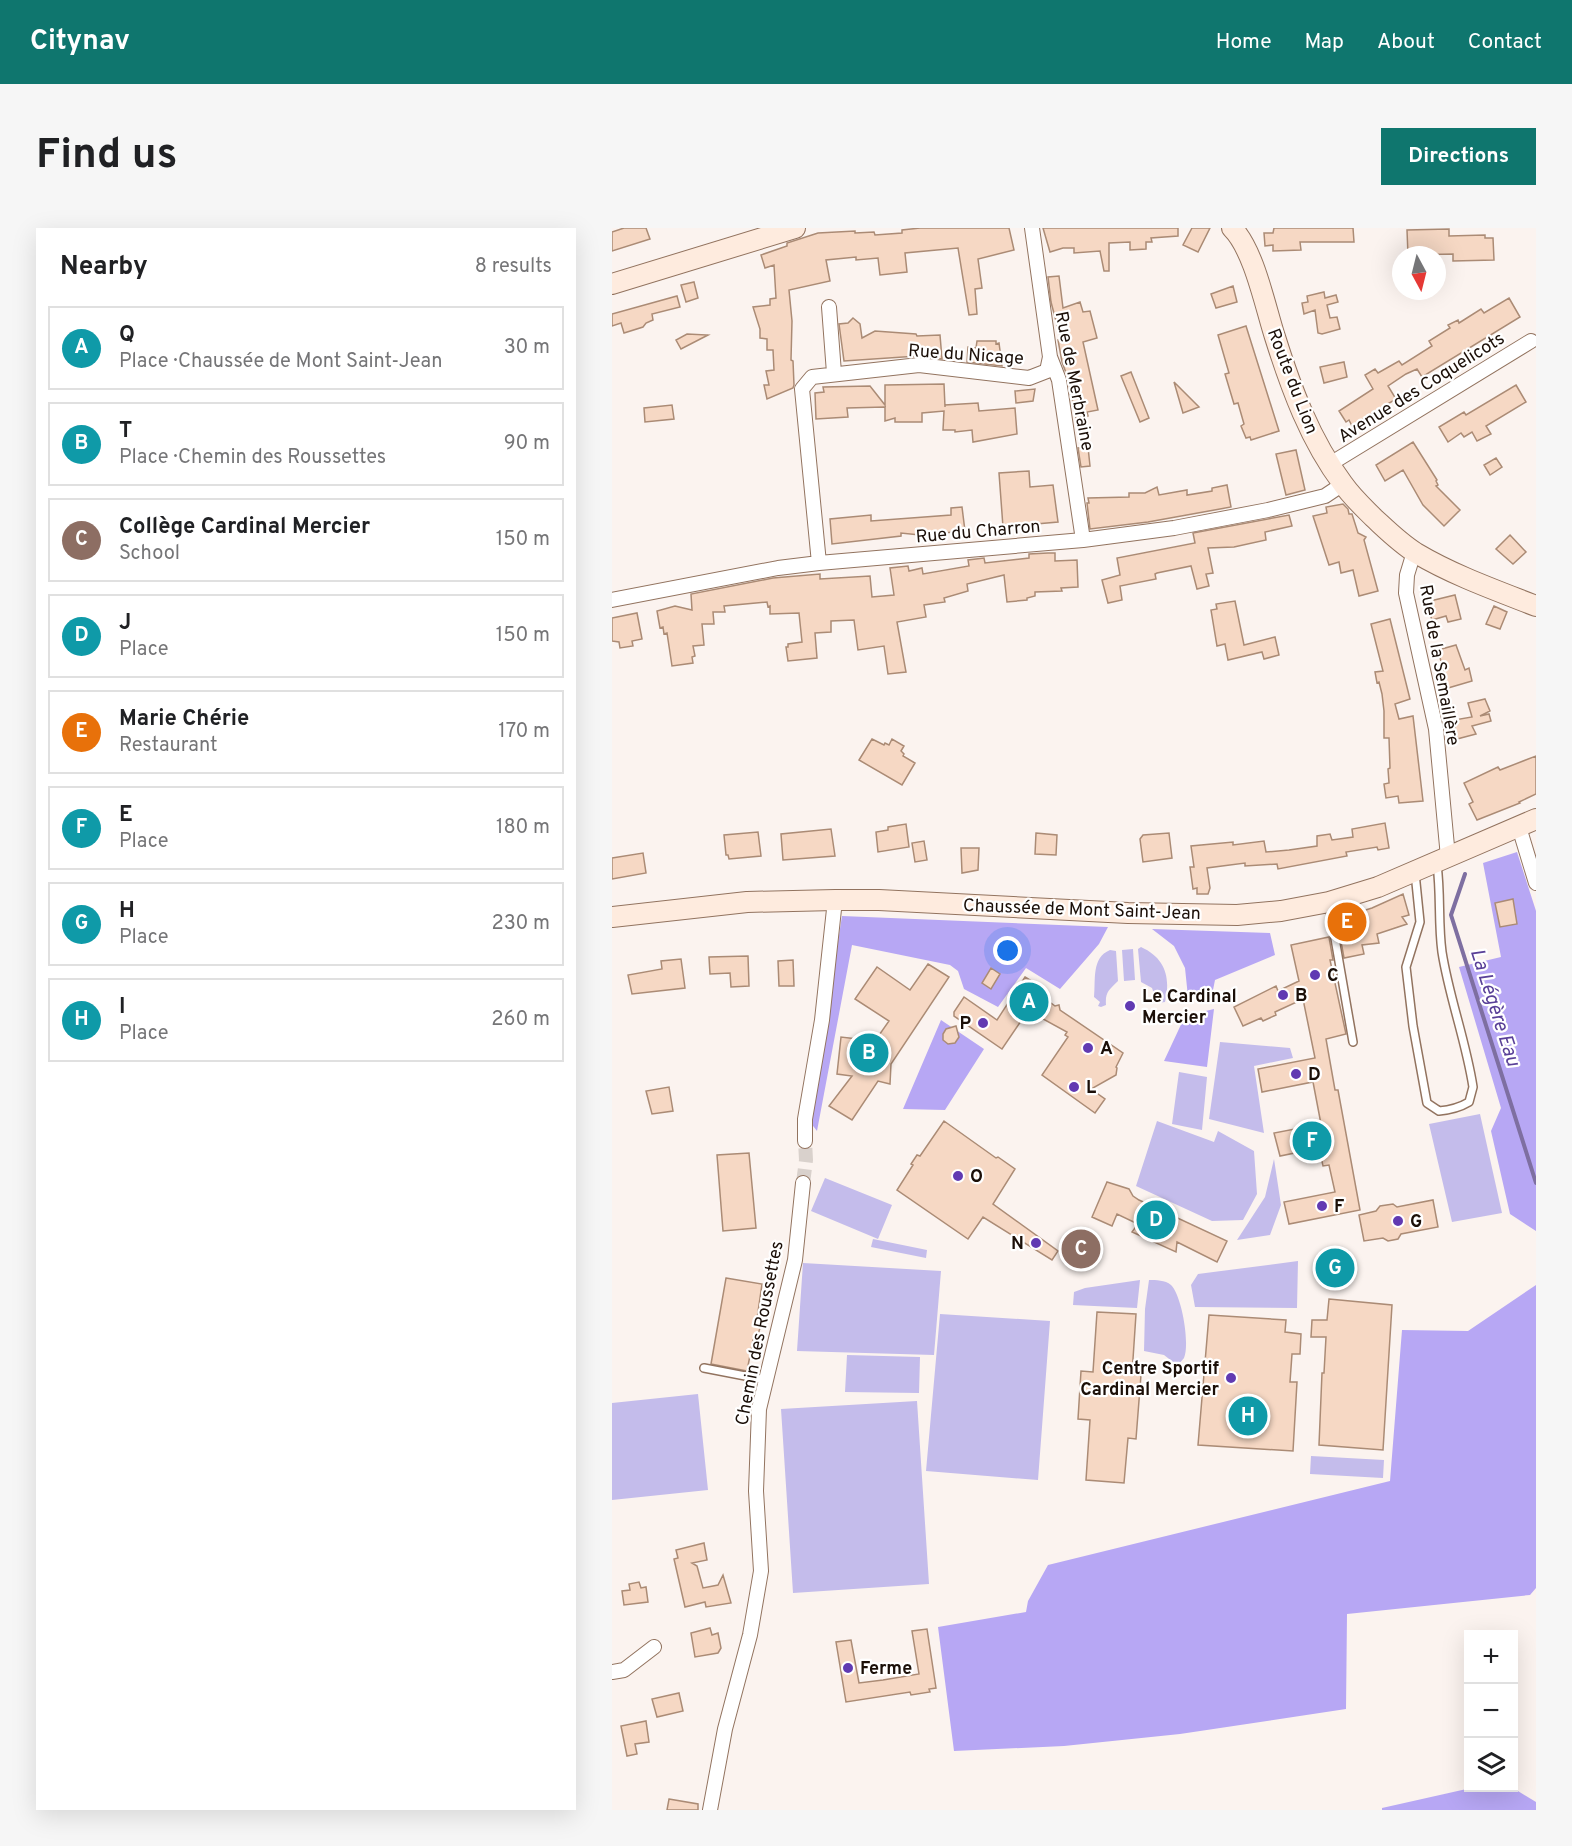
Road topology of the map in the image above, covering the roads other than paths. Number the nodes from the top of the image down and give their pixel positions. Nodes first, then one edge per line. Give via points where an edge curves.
1 (795, 228) edge
2 (1032, 228) edge
3 (1232, 228) edge
4 (612, 284) edge
5 (829, 307) dead end
6 (1531, 341) dead end
7 (1050, 357) junction
8 (834, 373) junction
9 (1330, 464) junction
10 (1343, 484) junction
11 (1083, 540) junction
12 (1414, 552) junction
13 (819, 563) junction
14 (612, 600) edge
15 (1536, 606) edge
16 (1527, 823) edge
17 (1442, 860) junction
18 (1415, 872) junction
19 (1536, 883) edge
20 (835, 900) junction
21 (1329, 902) junction
22 (612, 917) edge
23 (1353, 1042) dead end
24 (805, 1141) tunnel mouth
25 (803, 1183) tunnel mouth
26 (704, 1368) dead end
27 (766, 1380) junction
28 (654, 1647) dead end
29 (612, 1672) edge
30 (710, 1810) edge

1 - 4 main road
2 - 7 street, Rue de Merbraine
3 - 9 main road, Route du Lion via 1249,256 1302,413
5 - 8 street
6 - 9 street, Avenue des Coquelicots
7 - 8 street, Rue du Nicage via 1047,371 1029,378 919,365
7 - 11 street, Rue de Merbraine via 1059,380
8 - 13 street, Rue du Nicage via 812,377 802,389
9 - 10 main road, Route du Lion
10 - 11 street, Rue du Charron via 1325,496 1268,510
10 - 12 main road, Route du Lion
11 - 13 street, Rue du Charron
12 - 15 main road, Route du Lion
12 - 17 street, Rue de la Semaillère via 1406,593 1436,729
13 - 14 street, Rue du Charron
16 - 17 main road, Chaussée de Mont Saint-Jean
16 - 19 street
17 - 18 main road, Chaussée de Mont Saint-Jean
17 - 18 lane via 1442,954 1473,1087 1469,1102 1448,1110 1439,1111 1427,1103 1413,1026 1406,968 1420,922
18 - 21 main road, Chaussée de Mont Saint-Jean
20 - 21 main road, Chaussée de Mont Saint-Jean via 1238,915
20 - 22 main road, Chaussée de Mont Saint-Jean via 738,903
20 - 24 street
21 - 23 lane
25 - 27 street, Chemin des Roussettes via 795,1260
26 - 27 lane
27 - 30 street, Chemin des Roussettes via 756,1443 761,1571
28 - 29 street via 624,1670

